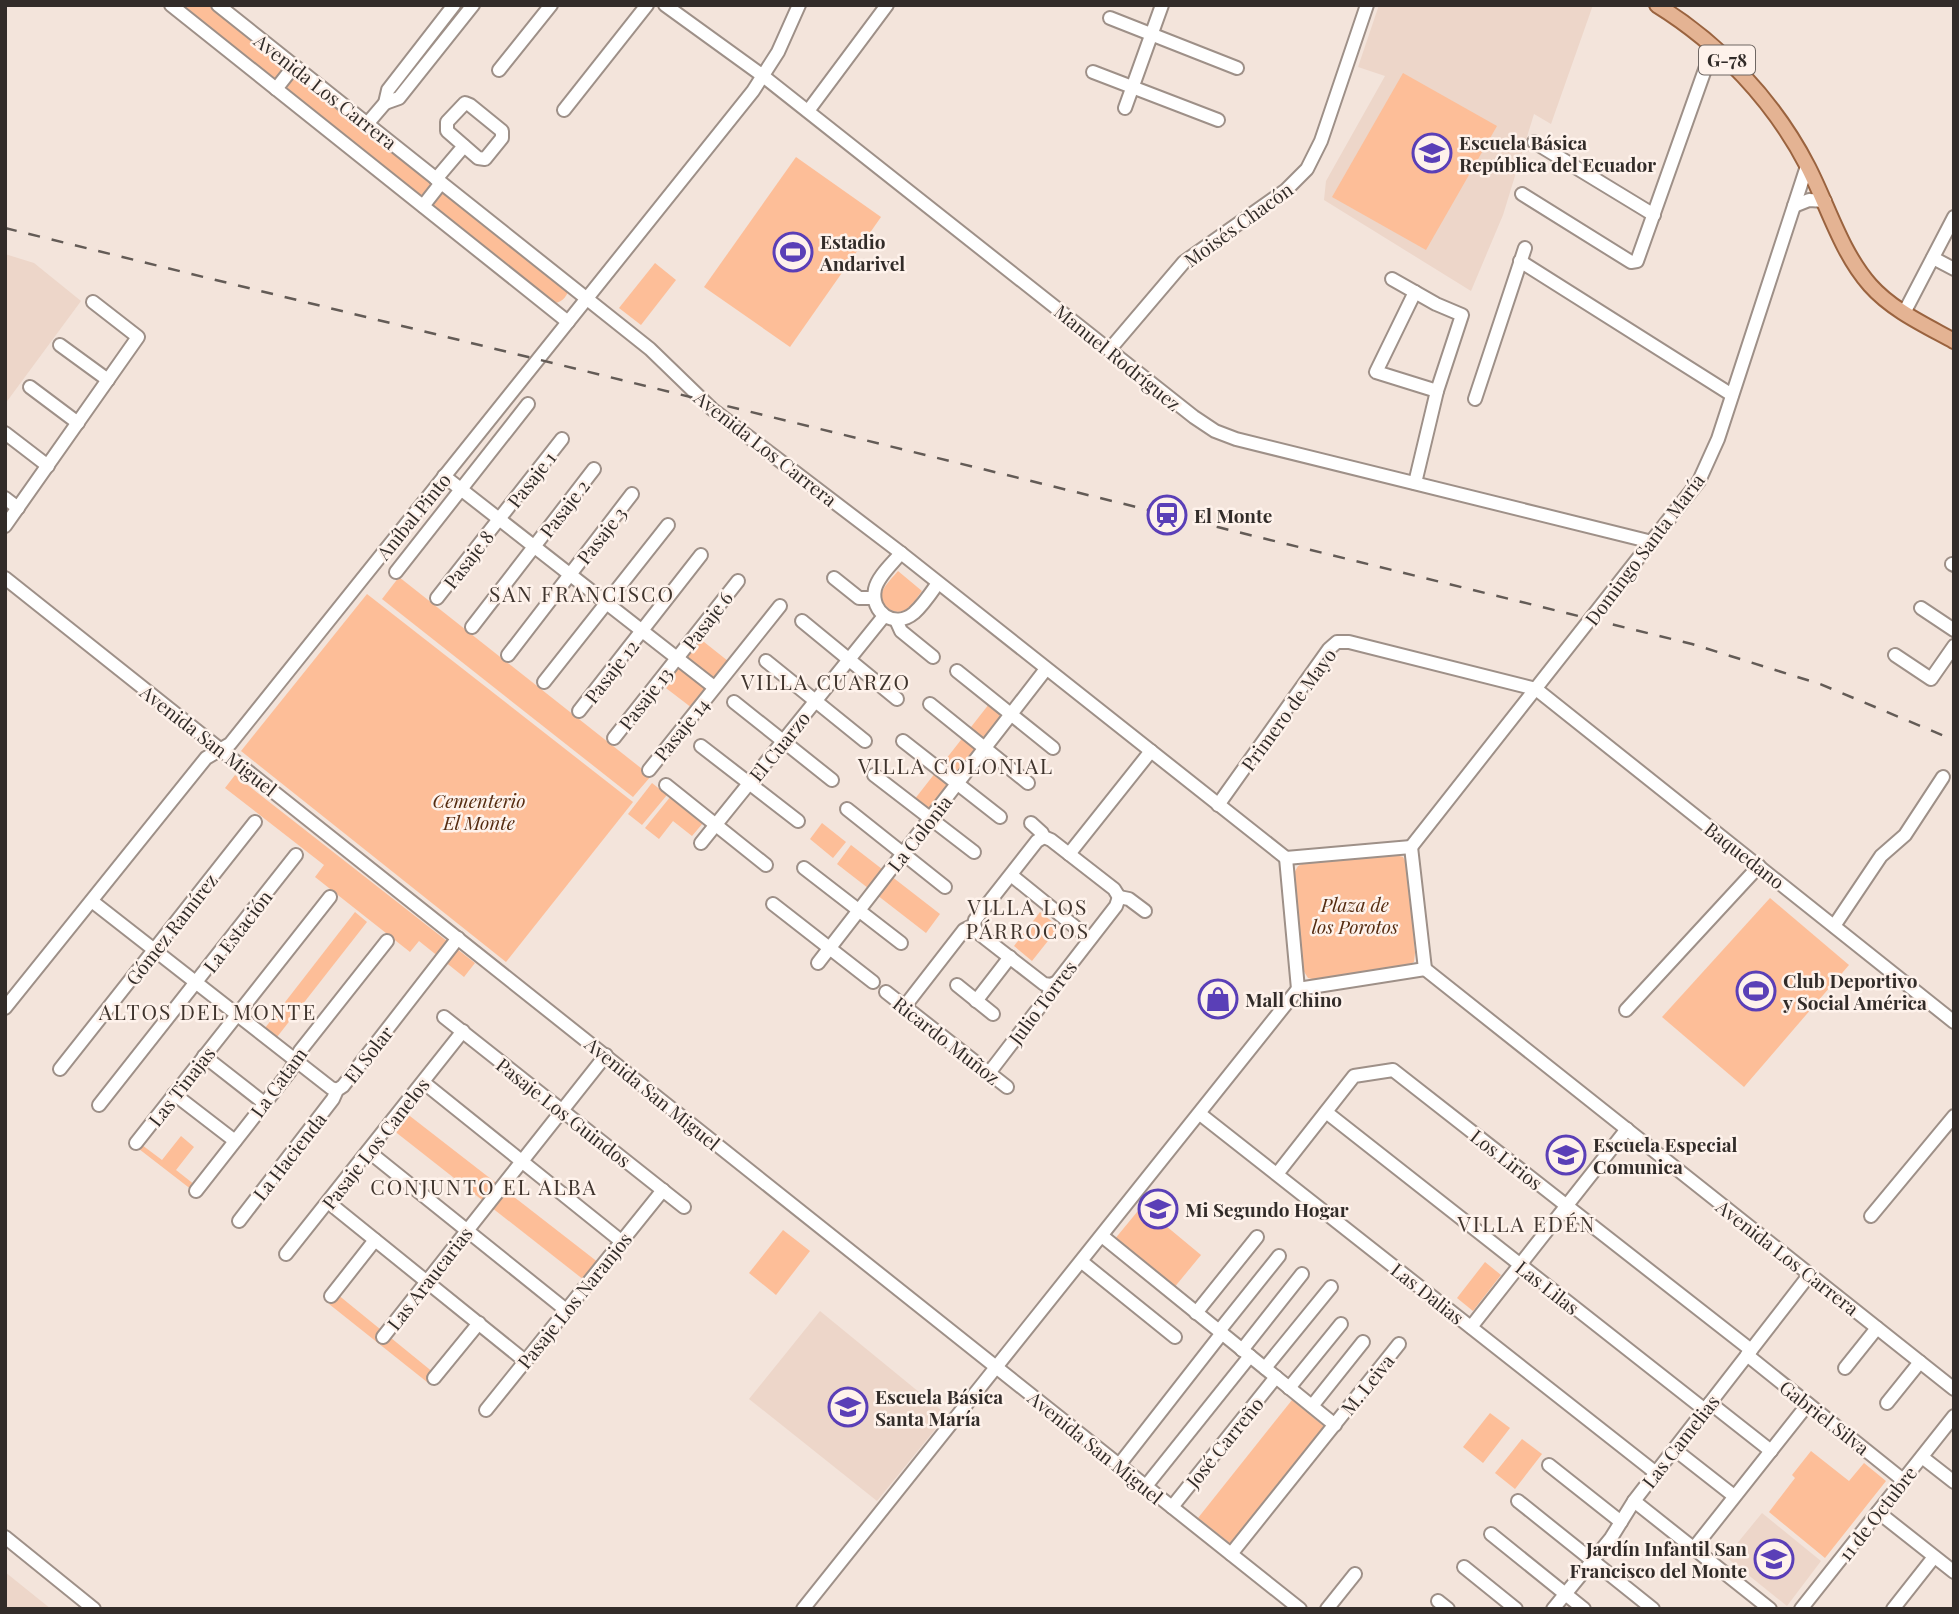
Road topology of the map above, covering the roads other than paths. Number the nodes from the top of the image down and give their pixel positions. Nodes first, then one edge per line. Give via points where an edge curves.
1 (170, 5) edge
2 (218, 5) edge
3 (454, 5) edge
4 (473, 5) edge
5 (551, 5) edge
6 (647, 5) edge
7 (665, 5) edge
8 (799, 5) edge
9 (887, 5) edge
10 (1162, 5) edge
11 (1367, 5) edge
12 (1657, 5) edge
13 (1110, 18) dead end
14 (1152, 34) junction
15 (1713, 47) junction
16 (294, 66) junction
17 (1237, 68) dead end
18 (499, 71) dead end
19 (1093, 72) dead end
20 (763, 76) junction
21 (1133, 87) junction
22 (276, 89) junction
23 (385, 103) junction
24 (1125, 108) dead end
25 (564, 110) dead end
26 (808, 111) junction
27 (1218, 120) dead end
28 (368, 124) junction
29 (1534, 142) dead end
30 (464, 146) junction
31 (1807, 166) junction
32 (438, 181) junction
33 (1522, 194) dead end
34 (1825, 201) junction
35 (423, 206) junction
36 (1794, 206) junction
37 (1654, 215) junction
38 (1954, 217) edge
39 (1525, 248) dead end
40 (1933, 258) junction
41 (1520, 261) junction
42 (1954, 269) edge
43 (1392, 279) dead end
44 (1415, 292) junction
45 (586, 298) junction
46 (93, 302) dead end
47 (1904, 313) junction
48 (568, 322) junction
49 (1954, 341) edge
50 (60, 345) dead end
51 (1110, 349) junction
52 (108, 380) junction
53 (30, 387) dead end
54 (1437, 390) junction
55 (1732, 395) junction
56 (1475, 399) dead end
57 (528, 404) dead end
58 (78, 423) junction
59 (5, 433) edge
60 (562, 439) dead end
61 (48, 466) junction
62 (594, 469) dead end
63 (444, 476) junction
64 (1415, 483) junction
65 (461, 489) junction
66 (632, 494) dead end
67 (5, 498) edge
68 (18, 508) junction
69 (499, 519) junction
70 (668, 525) dead end
71 (5, 526) edge
72 (1652, 542) junction
73 (534, 547) junction
74 (901, 553) junction
75 (701, 555) dead end
76 (396, 572) dead end
77 (570, 575) junction
78 (834, 578) dead end
79 (5, 579) edge
80 (738, 581) dead end
81 (938, 583) junction
82 (437, 598) dead end
83 (874, 598) junction
84 (606, 603) junction
85 (780, 606) dead end
86 (1921, 607) dead end
87 (890, 618) junction
88 (802, 621) dead end
89 (472, 627) dead end
90 (1954, 629) edge
91 (642, 631) junction
92 (1954, 646) edge
93 (508, 655) dead end
94 (1895, 655) dead end
95 (933, 657) dead end
96 (677, 658) junction
97 (849, 659) junction
98 (766, 661) dead end
99 (1046, 669) junction
100 (957, 671) dead end
101 (544, 682) dead end
102 (715, 687) junction
103 (1536, 689) junction
104 (897, 699) dead end
105 (815, 701) junction
106 (734, 702) dead end
107 (930, 704) dead end
108 (579, 711) dead end
109 (1011, 714) junction
110 (614, 738) dead end
111 (783, 741) junction
112 (865, 741) dead end
113 (903, 741) dead end
114 (701, 746) dead end
115 (984, 748) junction
116 (1054, 748) dead end
117 (222, 751) junction
118 (1150, 751) junction
119 (649, 770) dead end
120 (874, 775) dead end
121 (1943, 777) dead end
122 (832, 780) dead end
123 (749, 783) junction
124 (1028, 783) dead end
125 (957, 784) junction
126 (666, 785) dead end
127 (1219, 805) junction
128 (847, 809) dead end
129 (1000, 817) dead end
130 (930, 818) junction
131 (798, 821) dead end
132 (255, 822) dead end
133 (1031, 823) dead end
134 (716, 825) junction
135 (1044, 837) junction
136 (701, 843) dead end
137 (1411, 846) junction
138 (974, 852) dead end
139 (903, 853) junction
140 (1069, 854) junction
141 (296, 855) dead end
142 (1286, 858) junction
143 (766, 865) dead end
144 (1759, 866) junction
145 (804, 868) dead end
146 (1011, 875) junction
147 (945, 887) dead end
148 (330, 897) dead end
149 (1118, 897) junction
150 (93, 902) junction
151 (773, 904) dead end
152 (859, 911) junction
153 (1144, 911) dead end
154 (974, 925) junction
155 (1834, 926) junction
156 (458, 938) junction
157 (1090, 939) junction
158 (387, 941) dead end
159 (901, 943) dead end
160 (830, 948) junction
161 (155, 950) junction
162 (1010, 957) junction
163 (818, 963) dead end
164 (1424, 969) junction
165 (196, 982) junction
166 (873, 982) dead end
167 (957, 985) dead end
168 (1051, 985) junction
169 (1298, 989) junction
170 (886, 992) dead end
171 (976, 1001) junction
172 (905, 1006) junction
173 (5, 1008) edge
174 (1626, 1010) dead end
175 (237, 1014) junction
176 (993, 1014) dead end
177 (444, 1017) dead end
178 (1954, 1021) edge
179 (463, 1031) junction
180 (606, 1055) junction
181 (204, 1056) junction
182 (295, 1060) junction
183 (60, 1069) dead end
184 (989, 1073) junction
185 (423, 1082) junction
186 (1007, 1087) dead end
187 (337, 1090) junction
188 (174, 1094) junction
189 (264, 1103) junction
190 (100, 1105) dead end
191 (562, 1111) junction
192 (1325, 1112) junction
193 (1199, 1114) junction
194 (1954, 1116) edge
195 (1627, 1129) junction
196 (234, 1141) junction
197 (136, 1143) dead end
198 (368, 1151) junction
199 (522, 1162) junction
200 (1277, 1174) junction
201 (663, 1190) junction
202 (196, 1191) dead end
203 (328, 1202) junction
204 (1566, 1205) junction
205 (684, 1207) dead end
206 (1871, 1216) dead end
207 (239, 1221) dead end
208 (467, 1231) junction
209 (1102, 1236) junction
210 (1257, 1237) dead end
211 (375, 1240) junction
212 (621, 1241) junction
213 (286, 1254) dead end
214 (1279, 1256) dead end
215 (1082, 1262) junction
216 (1520, 1265) junction
217 (1302, 1274) dead end
218 (1810, 1274) junction
219 (427, 1282) junction
220 (1331, 1287) dead end
221 (331, 1296) dead end
222 (566, 1310) junction
223 (1196, 1312) junction
224 (479, 1323) junction
225 (1341, 1324) dead end
226 (1471, 1327) junction
227 (1877, 1328) junction
228 (1220, 1332) junction
229 (383, 1337) dead end
230 (1175, 1337) dead end
231 (1363, 1342) dead end
232 (1399, 1344) dead end
233 (1246, 1353) junction
234 (1749, 1353) junction
235 (526, 1361) junction
236 (1920, 1362) junction
237 (997, 1368) junction
238 (1265, 1368) junction
239 (1845, 1368) dead end
240 (1276, 1377) junction
241 (434, 1378) dead end
242 (1289, 1388) junction
243 (1954, 1389) edge
244 (1887, 1403) dead end
245 (1808, 1404) junction
246 (1312, 1406) junction
247 (1707, 1406) junction
248 (486, 1410) dead end
249 (1954, 1416) edge
250 (1335, 1425) junction
251 (1674, 1449) junction
252 (1771, 1451) junction
253 (1922, 1457) junction
254 (1119, 1465) junction
255 (1549, 1465) dead end
256 (1656, 1473) junction
257 (1903, 1480) junction
258 (1954, 1482) edge
259 (1146, 1486) junction
260 (1734, 1496) junction
261 (1518, 1501) dead end
262 (1634, 1501) junction
263 (1172, 1507) junction
264 (1878, 1512) junction
265 (1621, 1522) junction
266 (1491, 1534) dead end
267 (5, 1537) edge
268 (1694, 1548) junction
269 (1231, 1554) junction
270 (1934, 1557) junction
271 (1592, 1560) junction
272 (1464, 1567) dead end
273 (1954, 1573) edge
274 (1355, 1574) dead end
275 (1565, 1594) junction
276 (94, 1609) edge
277 (803, 1609) edge
278 (1300, 1609) edge
279 (1327, 1609) edge
280 (1516, 1609) edge
281 (1553, 1609) edge
282 (1584, 1609) edge
283 (1653, 1609) edge
284 (1770, 1609) edge
285 (1801, 1609) edge
286 (1893, 1609) edge

1 - 22 street, Avenida Los Carrera
2 - 16 street, Avenida Los Carrera
3 - 23 street via 386,92
4 - 23 street via 399,98
5 - 18 street
6 - 25 street
7 - 20 street, Manuel Rodríguez
8 - 20 street, Aníbal Pinto
9 - 26 street
10 - 14 street
11 - 51 street, Moisés Chacón via 1321,141 1307,169 1286,190 1184,262
12 - 15 main road, G-78
13 - 14 street
14 - 17 street
14 - 21 street
15 - 31 main road, G-78 via 1771,109
15 - 37 street
16 - 22 street
16 - 28 street, Avenida Los Carrera
19 - 21 street
20 - 26 street, Manuel Rodríguez
20 - 45 street, Aníbal Pinto
21 - 24 street
21 - 27 street
22 - 35 street, Avenida Los Carrera
23 - 28 street
26 - 51 street, Manuel Rodríguez
28 - 32 street, Avenida Los Carrera
29 - 37 street
30 - 30 street via 485,159 503,136 501,129 465,103 446,128
30 - 32 street
31 - 34 main road, G-78
31 - 36 street, Domingo Santa María
32 - 35 street
32 - 45 street, Avenida Los Carrera
33 - 37 street via 1631,262 1637,261
34 - 36 street via 1809,200
34 - 47 main road, G-78 via 1859,271
35 - 48 street, Avenida Los Carrera
36 - 55 street, Domingo Santa María
38 - 40 street
39 - 41 street
40 - 42 street
40 - 47 street
41 - 55 street
41 - 56 street
43 - 44 street
44 - 54 street via 1462,315
44 - 54 street via 1376,372
45 - 48 street, Aníbal Pinto
45 - 74 street, Avenida Los Carrera via 650,349 712,409
46 - 52 street via 138,337
47 - 49 main road, G-78
48 - 63 street, Aníbal Pinto
50 - 52 street
51 - 64 street, Manuel Rodríguez via 1204,425 1225,436
52 - 58 street
53 - 58 street
54 - 64 street
55 - 72 street, Domingo Santa María via 1706,468
57 - 65 street, Aníbal Pinto
58 - 61 street
59 - 61 street
60 - 69 street, Pasaje 1
61 - 68 street
62 - 73 street, Pasaje 2
63 - 65 street
63 - 117 street, Aníbal Pinto
64 - 72 street, Manuel Rodríguez
65 - 69 street
65 - 76 street, Aníbal Pinto
66 - 77 street, Pasaje 3
67 - 68 street
68 - 71 street
69 - 73 street
69 - 82 street, Pasaje 8
70 - 84 street
72 - 103 street, Domingo Santa María
73 - 77 street
73 - 89 street, Pasaje 2
74 - 81 street, Avenida Los Carrera
74 - 83 street via 878,582
75 - 91 street, Pasaje 12
77 - 84 street
77 - 93 street, Pasaje 3
78 - 83 street via 856,596
79 - 117 street, Avenida San Miguel
80 - 96 street, Pasaje 6
81 - 87 street, El Cuarzo via 913,614
81 - 99 street, Avenida Los Carrera
83 - 87 street via 877,608
84 - 91 street
84 - 101 street
85 - 102 street, Pasaje 14
86 - 90 street
87 - 95 street
87 - 97 street, El Cuarzo
88 - 97 street
91 - 96 street
91 - 108 street, Pasaje 12
92 - 94 street via 1931,679
96 - 102 street
96 - 110 street, Pasaje 13
97 - 104 street
97 - 105 street, El Cuarzo
98 - 105 street
99 - 109 street, La Colonia
99 - 118 street, Avenida Los Carrera
100 - 109 street
102 - 119 street, Pasaje 14
103 - 127 street, Primero de Mayo via 1337,642
103 - 137 street, Domingo Santa María
103 - 144 street, Baquedano
105 - 111 street, El Cuarzo
105 - 112 street
106 - 111 street
107 - 115 street
109 - 115 street, La Colonia
109 - 116 street
111 - 122 street
111 - 123 street, El Cuarzo
113 - 125 street
114 - 123 street
115 - 124 street
115 - 125 street, La Colonia
117 - 150 street, Aníbal Pinto via 206,758
117 - 156 street, Avenida San Miguel
118 - 127 street, Avenida Los Carrera
118 - 140 street
120 - 130 street
121 - 155 street via 1905,835 1881,856
123 - 131 street
123 - 134 street, El Cuarzo
125 - 129 street
125 - 130 street, La Colonia
126 - 134 street
127 - 142 street, Avenida Los Carrera
128 - 139 street
130 - 138 street
130 - 139 street, La Colonia
132 - 161 street, Gómez Ramírez
133 - 135 street
134 - 136 street, El Cuarzo
134 - 143 street
135 - 140 street
135 - 146 street
137 - 142 street
137 - 164 street
139 - 147 street
139 - 152 street, La Colonia
140 - 149 street
141 - 165 street, La Estación
142 - 169 street
144 - 155 street, Baquedano
144 - 174 street
145 - 152 street
146 - 154 street
146 - 157 street
148 - 175 street, Las Tinajas
149 - 153 street
149 - 157 street, Julio Torres
150 - 161 street, El Solar
150 - 173 street, Aníbal Pinto
151 - 160 street
152 - 159 street
152 - 160 street, La Colonia
154 - 162 street
154 - 172 street via 964,930
155 - 178 street, Baquedano
156 - 180 street, Avenida San Miguel
156 - 187 street, El Solar
157 - 168 street, Julio Torres
158 - 182 street, La Catam
160 - 163 street, La Colonia
160 - 166 street
161 - 165 street, El Solar
161 - 183 street, Gómez Ramírez
162 - 168 street
162 - 171 street
164 - 169 street
164 - 195 street, Avenida Los Carrera
165 - 175 street, El Solar
165 - 190 street, La Estación
167 - 171 street
168 - 184 street, Julio Torres via 1048,996
169 - 193 street
170 - 172 street, Ricardo Muñoz
171 - 176 street
172 - 184 street, Ricardo Muñoz
175 - 181 street, Las Tinajas
175 - 182 street, El Solar
177 - 179 street, Pasaje Los Guindos
179 - 185 street, Pasaje Los Canelos
179 - 191 street, Pasaje Los Guindos
180 - 191 street, Las Araucarias
180 - 237 street, Avenida San Miguel
181 - 188 street, Las Tinajas
181 - 189 street
182 - 187 street, El Solar
182 - 189 street, La Catam
184 - 186 street, Ricardo Muñoz
185 - 198 street, Pasaje Los Canelos
185 - 199 street
187 - 207 street, La Hacienda
188 - 196 street
188 - 197 street, Las Tinajas
189 - 196 street, La Catam
191 - 199 street, Las Araucarias
191 - 201 street, Pasaje Los Guindos
192 - 200 street, Los Lirios
192 - 204 street, Los Lirios via 1356,1075 1393,1070
192 - 216 street, Las Lilas
193 - 200 street, Las Dalias
193 - 209 street
194 - 206 street
195 - 204 street
195 - 218 street, Avenida Los Carrera
196 - 202 street, La Catam
198 - 203 street, Pasaje Los Canelos
198 - 208 street
199 - 208 street, Las Araucarias
199 - 212 street
200 - 226 street, Las Dalias
201 - 205 street, Pasaje Los Guindos
201 - 212 street, Pasaje Los Naranjos
203 - 211 street
203 - 213 street, Pasaje Los Canelos
204 - 216 street
204 - 234 street, Los Lirios
208 - 219 street, Las Araucarias
208 - 222 street
209 - 215 street
209 - 223 street
210 - 223 street
211 - 219 street
211 - 221 street
212 - 222 street, Pasaje Los Naranjos
214 - 228 street
215 - 230 street
215 - 237 street
216 - 226 street
216 - 247 street, Las Lilas
217 - 233 street
218 - 227 street, Avenida Los Carrera
218 - 234 street, Las Camelias
219 - 224 street
219 - 229 street, Las Araucarias
220 - 238 street
222 - 235 street, Pasaje Los Naranjos
223 - 228 street
224 - 235 street
224 - 241 street
225 - 242 street
226 - 256 street, Las Dalias
227 - 236 street, Avenida Los Carrera
227 - 239 street
228 - 233 street
228 - 254 street
231 - 246 street
232 - 250 street, M. Leiva
233 - 238 street
233 - 259 street
234 - 245 street, Gabriel Silva
234 - 247 street, Las Camelias
235 - 248 street, Pasaje Los Naranjos
236 - 243 street, Avenida Los Carrera
236 - 244 street
237 - 254 street, Avenida San Miguel
237 - 277 street
238 - 240 street
240 - 242 street
240 - 263 street, José Carreño
242 - 246 street
245 - 252 street
245 - 257 street, Gabriel Silva
246 - 250 street
247 - 251 street, Las Camelias
247 - 252 street, Las Lilas
249 - 253 street, 11 de Octubre
250 - 269 street, M. Leiva
251 - 256 street, Las Camelias
251 - 260 street
252 - 260 street
253 - 257 street, 11 de Octubre
253 - 258 street
254 - 259 street, Avenida San Miguel
255 - 265 street
256 - 262 street, Las Camelias
257 - 264 street, 11 de Octubre
259 - 263 street, Avenida San Miguel
260 - 268 street
261 - 271 street
262 - 265 street, Las Camelias
262 - 268 street
263 - 269 street, Avenida San Miguel
264 - 270 street
264 - 285 street, 11 de Octubre
265 - 271 street, Las Camelias
266 - 275 street
267 - 276 street
268 - 284 street
269 - 278 street, Avenida San Miguel
270 - 273 street
270 - 286 street
271 - 275 street, Las Camelias
271 - 283 street
272 - 280 street
274 - 279 street
275 - 281 street, Las Camelias
275 - 282 street

